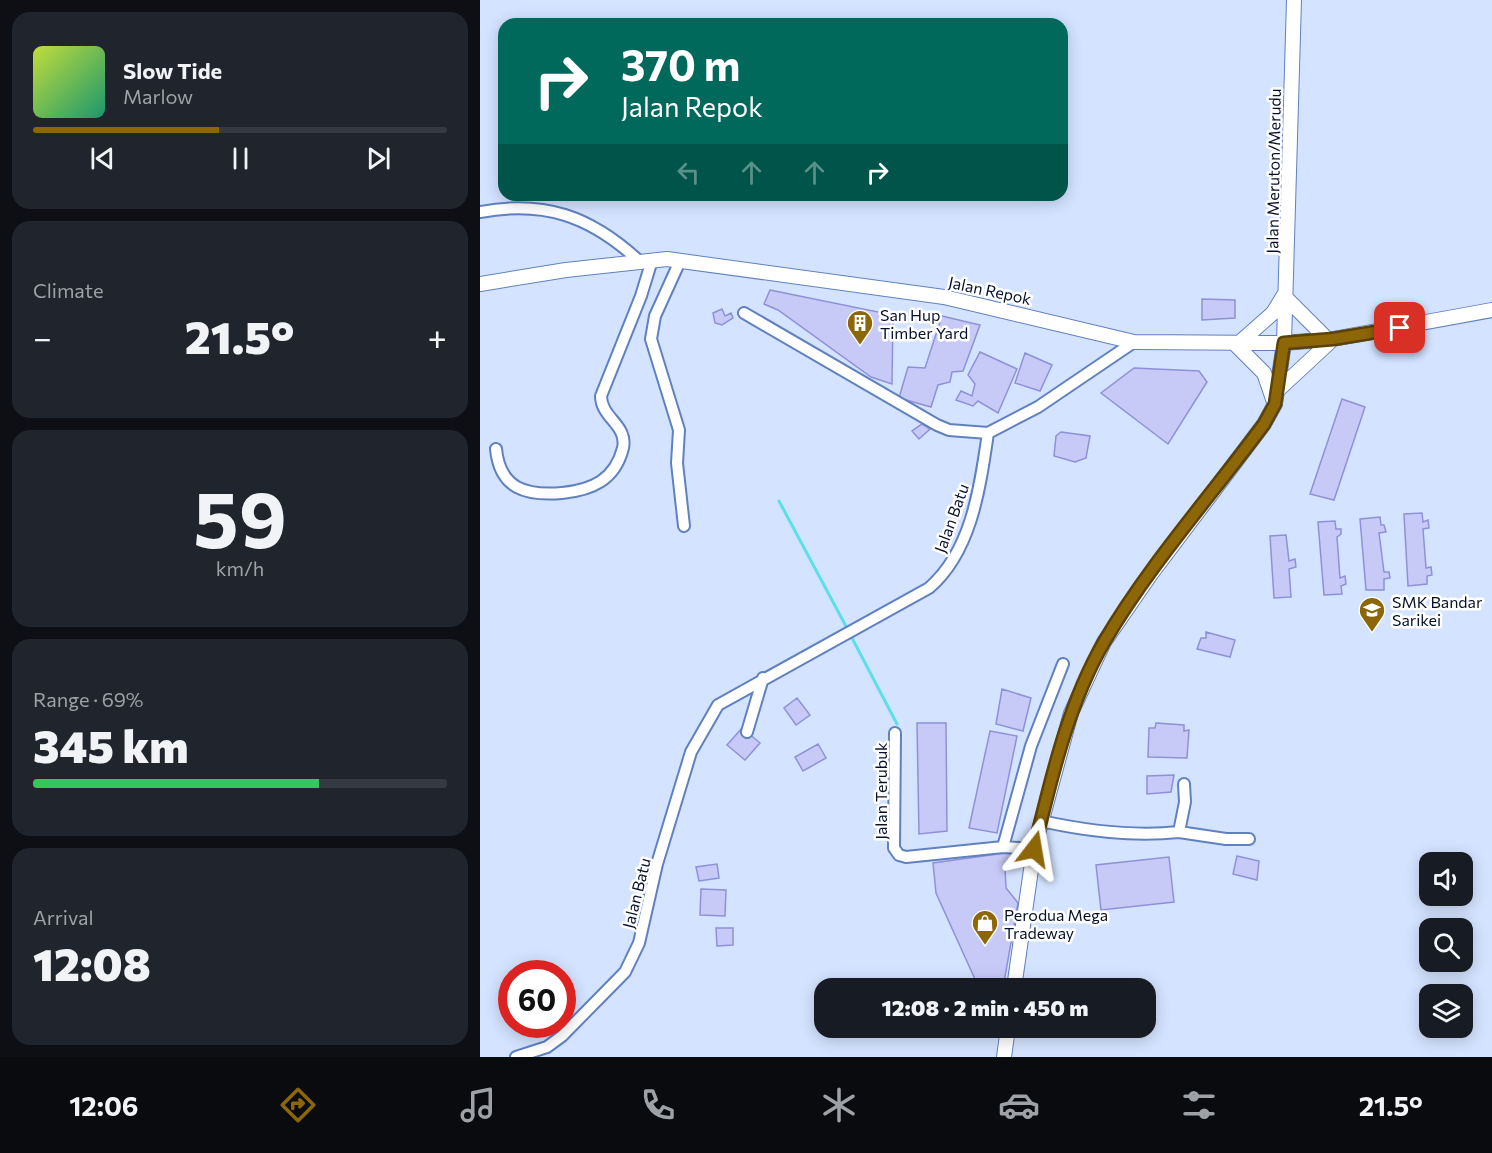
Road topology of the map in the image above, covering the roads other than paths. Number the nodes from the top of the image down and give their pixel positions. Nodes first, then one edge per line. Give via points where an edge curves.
1 (1294, 0) edge
2 (480, 212) edge
3 (645, 260) junction
4 (680, 261) junction
5 (480, 284) edge
6 (1286, 295) junction
7 (1492, 310) edge
8 (744, 313) dead end
9 (1330, 339) junction
10 (1134, 342) junction
11 (1237, 343) junction
12 (1284, 343) junction
13 (1276, 397) junction
14 (988, 433) junction
15 (496, 449) dead end
16 (684, 526) dead end
17 (1063, 664) dead end
18 (763, 678) junction
19 (747, 732) dead end
20 (895, 733) dead end
21 (1184, 784) dead end
22 (1041, 821) junction
23 (1179, 832) junction
24 (1250, 839) dead end
25 (1003, 847) junction
26 (1034, 849) junction
27 (1015, 978) edge
28 (1007, 1038) edge
29 (516, 1057) edge
30 (1004, 1057) edge

1 - 6 main road, Jalan Meruton/Merudu
2 - 3 street via 529,207 563,214 607,234
3 - 4 main road, Jalan Repok
3 - 5 main road, Jalan Repok
3 - 15 street via 641,296 601,396 605,412 624,438 620,457 608,477 591,489 529,493 519,490 501,471
4 - 10 main road, Jalan Repok via 944,297
4 - 16 street via 655,316 651,339 680,430 677,463
6 - 9 main road
6 - 11 main road via 1273,313
6 - 12 main road, Jalan Meruton/Merudu
7 - 9 main road, Jalan Repok
8 - 14 street via 937,425
9 - 12 main road, Jalan Repok
9 - 13 main road
10 - 11 main road, Jalan Repok
10 - 14 street via 1038,407
11 - 12 main road, Jalan Repok
11 - 13 main road via 1264,373
12 - 13 main road, Jalan Meruton/Merudu
13 - 22 main road via 1264,424 1104,642 1071,713
14 - 18 street, Jalan Batu via 969,523 946,574 929,588
17 - 25 street via 1031,746
18 - 19 street
18 - 29 street, Jalan Batu via 718,705 691,752 657,864 639,943 625,972 562,1036 547,1047
20 - 25 street, Jalan Terubuk via 894,848 899,855
21 - 23 street
22 - 23 street via 1111,833
22 - 26 main road
23 - 24 street
25 - 26 street, Jalan Terubuk
26 - 27 main road
28 - 30 main road

